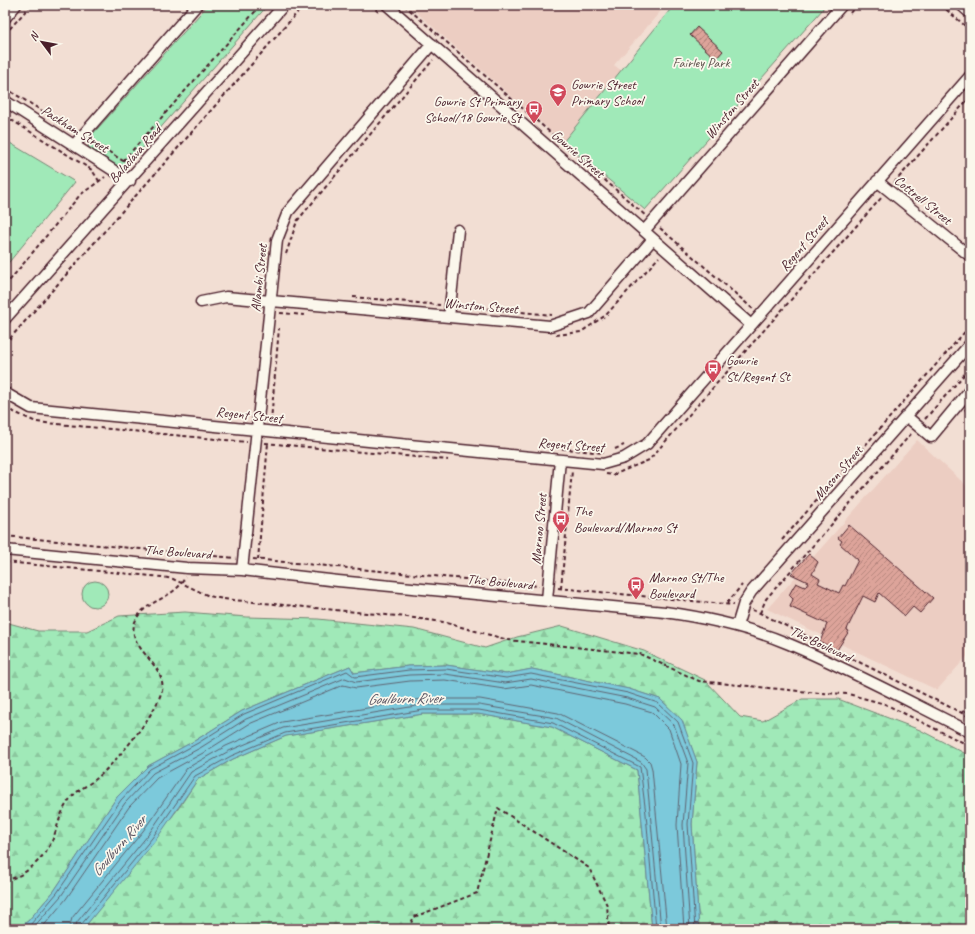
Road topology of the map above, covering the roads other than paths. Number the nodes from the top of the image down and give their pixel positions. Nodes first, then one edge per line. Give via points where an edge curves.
1 (16, 5) edge
2 (197, 5) edge
3 (284, 5) edge
4 (387, 5) edge
5 (842, 5) edge
6 (961, 5) edge
7 (970, 13) edge
8 (5, 18) edge
9 (432, 44) junction
10 (970, 76) edge
11 (5, 101) edge
12 (74, 144) junction
13 (130, 180) junction
14 (877, 182) junction
15 (458, 230) dead end
16 (644, 231) junction
17 (653, 239) junction
18 (970, 256) edge
19 (270, 301) junction
20 (201, 302) dead end
21 (449, 317) junction
22 (5, 319) edge
23 (748, 322) junction
24 (968, 350) edge
25 (970, 390) edge
26 (5, 393) edge
27 (906, 416) junction
28 (254, 427) junction
29 (560, 460) junction
30 (5, 550) edge
31 (242, 570) junction
32 (547, 600) junction
33 (737, 626) junction
34 (970, 732) edge

1 - 8 street
2 - 12 street
3 - 13 street, Balaclava Road
4 - 9 street, Gowrie Street
5 - 16 street, Winston Street
6 - 7 street
9 - 16 street, Gowrie Street
9 - 19 street, Allambi Street via 288,212 277,240
10 - 14 street, Regent Street
11 - 12 street, Packham Street
12 - 13 street, Packham Street
13 - 22 street, Balaclava Road
14 - 18 street, Cottrell Street
14 - 23 street, Regent Street
15 - 21 street
16 - 17 street, Gowrie Street
17 - 21 street, Winston Street via 589,313 550,326
17 - 23 street, Gowrie Street
19 - 20 street, Winston Street via 226,297
19 - 21 street, Winston Street
19 - 28 street, Allambi Street
23 - 29 street, Regent Street via 646,444 624,458 603,464
24 - 27 street, Mason Street
25 - 27 street via 931,437
26 - 28 street, Regent Street via 31,408
27 - 33 street, Mason Street via 751,592 744,603
28 - 29 street, Regent Street
28 - 31 street, Allambi Street
29 - 32 street, Marnoo Street
30 - 31 street, The Boulevard via 187,568
31 - 32 street, The Boulevard
32 - 33 street, The Boulevard via 665,612
33 - 34 street, The Boulevard via 788,643

